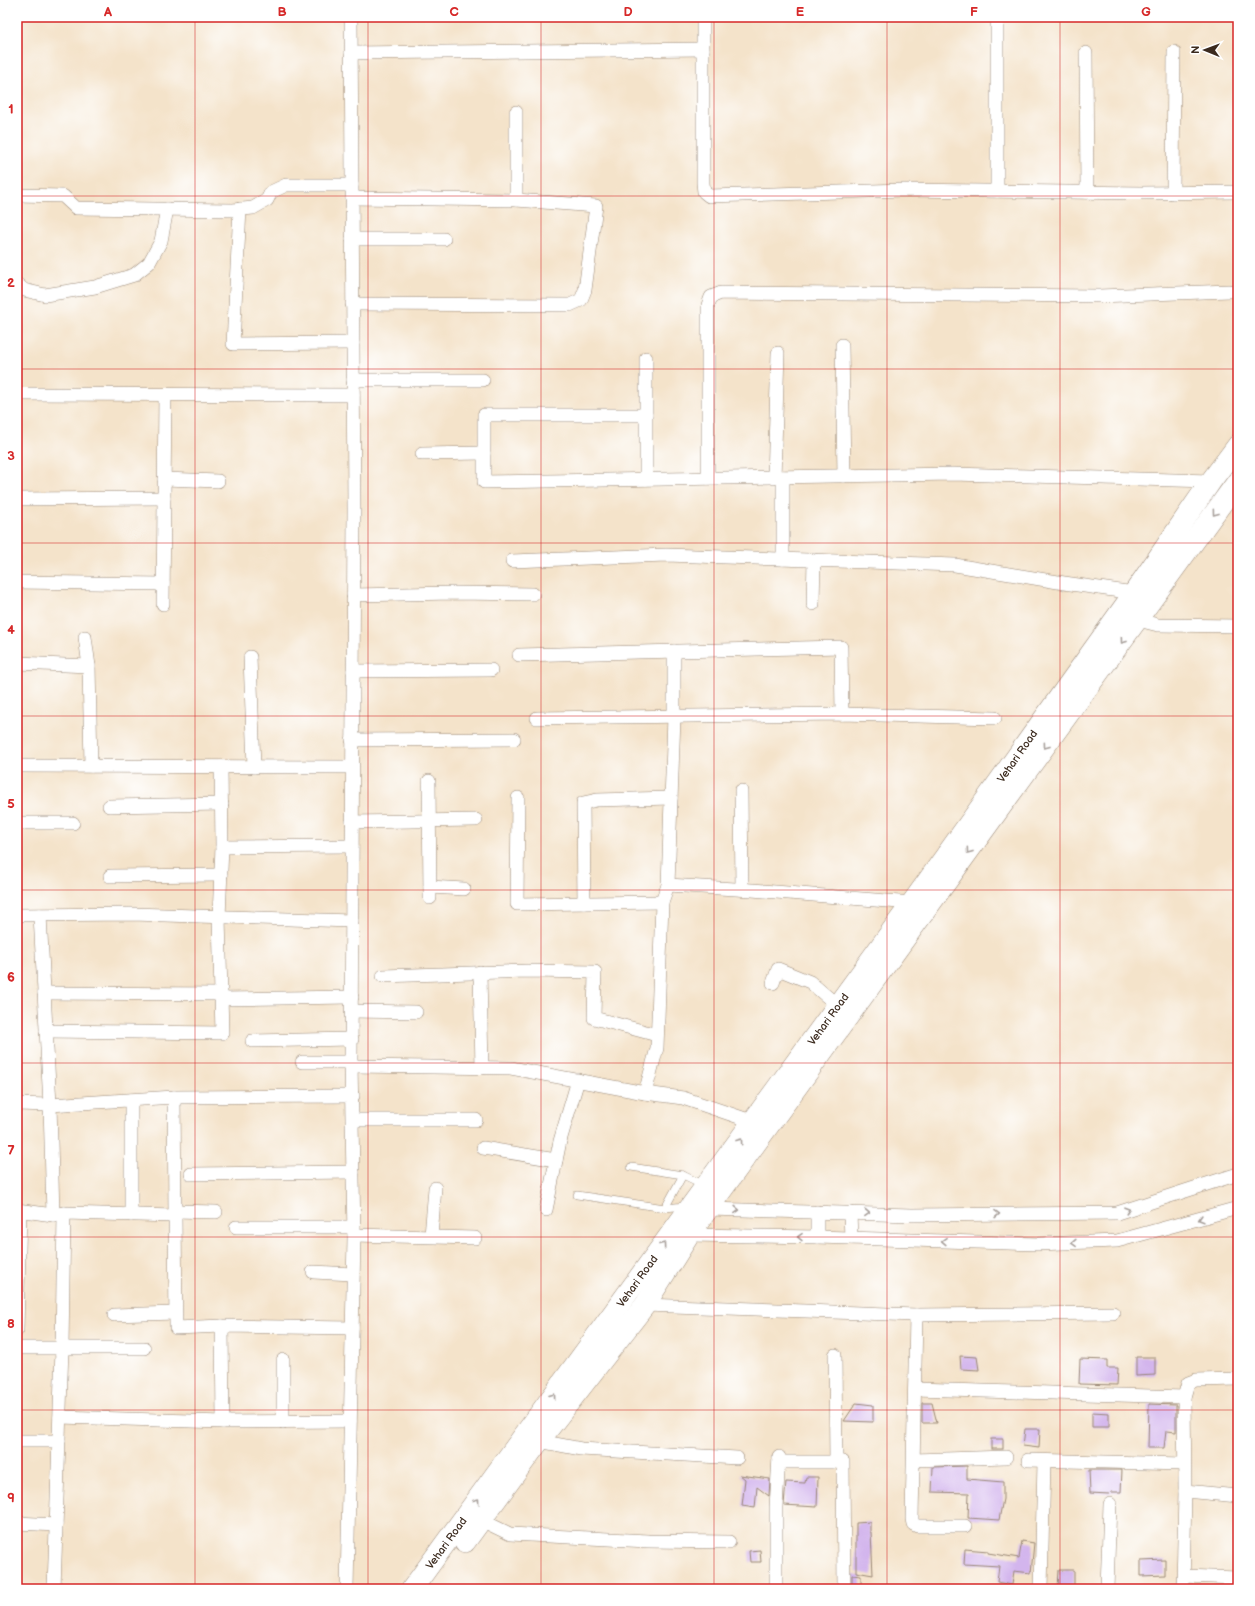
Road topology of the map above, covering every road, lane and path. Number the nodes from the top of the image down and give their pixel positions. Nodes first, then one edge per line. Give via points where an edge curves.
1 (351, 17) edge
2 (703, 17) edge
3 (997, 17) edge
4 (703, 49) junction
5 (1174, 52) dead end
6 (351, 53) junction
7 (1086, 53) dead end
8 (516, 112) dead end
9 (997, 191) junction
10 (352, 192) junction
11 (1087, 192) junction
12 (1238, 192) edge
13 (1173, 193) junction
14 (17, 195) edge
15 (516, 200) junction
16 (167, 209) junction
17 (240, 209) junction
18 (352, 239) junction
19 (444, 239) dead end
20 (17, 284) edge
21 (1229, 291) dead end
22 (352, 304) junction
23 (353, 343) junction
24 (842, 345) dead end
25 (778, 353) dead end
26 (646, 358) dead end
27 (353, 380) junction
28 (483, 380) dead end
29 (17, 394) edge
30 (165, 395) junction
31 (353, 395) junction
32 (646, 415) junction
33 (1238, 445) edge
34 (484, 453) junction
35 (422, 454) dead end
36 (844, 476) junction
37 (778, 477) junction
38 (708, 478) junction
39 (164, 479) junction
40 (646, 479) junction
41 (218, 481) dead end
42 (1211, 481) junction
43 (1238, 481) edge
44 (164, 498) junction
45 (17, 499) edge
46 (783, 559) junction
47 (814, 560) junction
48 (512, 561) dead end
49 (17, 582) edge
50 (163, 584) junction
51 (1134, 593) junction
52 (533, 594) dead end
53 (353, 595) junction
54 (163, 604) dead end
55 (813, 604) dead end
56 (1138, 620) junction
57 (1238, 626) edge
58 (85, 637) dead end
59 (674, 651) junction
60 (519, 654) dead end
61 (250, 657) dead end
62 (17, 663) edge
63 (89, 666) junction
64 (492, 670) dead end
65 (353, 671) junction
66 (842, 714) junction
67 (674, 717) junction
68 (537, 718) dead end
69 (996, 718) dead end
70 (514, 739) dead end
71 (352, 740) junction
72 (17, 766) edge
73 (91, 766) junction
74 (221, 767) junction
75 (254, 767) junction
76 (352, 767) junction
77 (429, 781) dead end
78 (741, 791) dead end
79 (518, 798) dead end
80 (671, 798) junction
81 (222, 804) junction
82 (109, 806) dead end
83 (430, 820) junction
84 (476, 820) dead end
85 (352, 822) junction
86 (17, 823) edge
87 (73, 823) dead end
88 (352, 846) junction
89 (222, 847) junction
90 (221, 875) junction
91 (110, 876) dead end
92 (668, 885) junction
93 (464, 889) dead end
94 (742, 889) junction
95 (662, 902) junction
96 (584, 903) junction
97 (912, 903) junction
98 (17, 915) edge
99 (40, 915) junction
100 (219, 917) junction
101 (352, 921) junction
102 (480, 972) junction
103 (383, 976) dead end
104 (773, 983) dead end
105 (44, 993) junction
106 (221, 996) junction
107 (352, 997) junction
108 (838, 1006) junction
109 (352, 1011) junction
110 (416, 1012) dead end
111 (46, 1031) junction
112 (657, 1035) junction
113 (352, 1039) junction
114 (252, 1041) dead end
115 (302, 1062) dead end
116 (351, 1064) junction
117 (482, 1068) junction
118 (578, 1080) junction
119 (645, 1093) junction
120 (174, 1096) junction
121 (353, 1096) junction
122 (131, 1100) junction
123 (17, 1104) edge
124 (50, 1105) junction
125 (353, 1120) junction
126 (476, 1120) dead end
127 (754, 1122) junction
128 (483, 1148) dead end
129 (556, 1160) junction
130 (631, 1167) dead end
131 (353, 1172) junction
132 (191, 1174) dead end
133 (1238, 1174) edge
134 (683, 1175) junction
135 (707, 1186) junction
136 (435, 1188) dead end
137 (576, 1195) dead end
138 (665, 1208) junction
139 (1238, 1208) edge
140 (18, 1210) edge
141 (546, 1210) dead end
142 (216, 1212) dead end
143 (817, 1212) junction
144 (850, 1213) junction
145 (59, 1214) junction
146 (175, 1214) junction
147 (131, 1215) junction
148 (690, 1218) junction
149 (236, 1227) dead end
150 (354, 1231) junction
151 (431, 1236) junction
152 (817, 1237) junction
153 (475, 1238) dead end
154 (851, 1238) junction
155 (313, 1272) dead end
156 (353, 1274) junction
157 (645, 1305) junction
158 (175, 1312) junction
159 (1113, 1313) dead end
160 (114, 1315) dead end
161 (916, 1315) junction
162 (222, 1326) junction
163 (352, 1328) junction
164 (17, 1330) edge
165 (17, 1348) edge
166 (62, 1348) junction
167 (144, 1348) dead end
168 (835, 1355) dead end
169 (283, 1360) dead end
170 (1238, 1379) edge
171 (915, 1389) junction
172 (1184, 1397) junction
173 (60, 1417) junction
174 (350, 1421) junction
175 (223, 1422) junction
176 (283, 1422) junction
177 (17, 1441) edge
178 (59, 1441) junction
179 (539, 1441) junction
180 (1006, 1457) dead end
181 (737, 1458) dead end
182 (914, 1460) junction
183 (1028, 1460) dead end
184 (836, 1462) junction
185 (1044, 1462) junction
186 (1183, 1464) junction
187 (1185, 1491) junction
188 (1238, 1496) edge
189 (1110, 1504) dead end
190 (481, 1520) junction
191 (17, 1523) edge
192 (56, 1525) junction
193 (965, 1526) dead end
194 (729, 1542) dead end
195 (1238, 1578) edge
196 (1183, 1583) edge
197 (54, 1589) edge
198 (347, 1589) edge
199 (412, 1589) edge
200 (431, 1589) edge
201 (776, 1589) edge
202 (844, 1589) edge
203 (1041, 1589) edge
204 (1107, 1589) edge

1 - 6 street
2 - 4 street
3 - 9 street
4 - 6 street
4 - 9 street via 703,183 704,192 709,196 904,190
5 - 13 street
6 - 10 street
7 - 11 street
8 - 15 street
9 - 11 street
10 - 15 street
10 - 17 street via 286,185 271,192 267,200 253,208
10 - 18 street
11 - 13 street
12 - 13 street
14 - 16 street via 63,196 76,208
15 - 22 street via 596,206 585,290 581,300 570,305
16 - 17 street
16 - 20 street via 160,241 149,263 134,275 95,287 45,295 24,290
17 - 23 street via 233,344
18 - 19 street
18 - 22 street
21 - 38 street via 1099,296 721,293 711,297 708,305
22 - 23 street
23 - 27 street
24 - 36 street
25 - 37 street
26 - 32 street
27 - 28 street
27 - 31 street
29 - 30 street
30 - 31 street
30 - 39 street
31 - 53 street
32 - 34 street via 484,415
32 - 40 street
33 - 42 main road, Vehari Road
34 - 35 street
34 - 40 street via 484,482
36 - 37 street
36 - 42 street via 954,474
37 - 38 street
37 - 46 street
38 - 40 street
39 - 41 street
39 - 44 street
42 - 51 main road, Vehari Road
43 -> 56 main road, Vehari Road
44 - 45 street
44 - 50 street
46 - 47 street
46 - 48 street via 666,556
47 - 51 street via 955,565
47 - 55 street
49 - 50 street
50 - 54 street
51 - 97 main road, Vehari Road
52 - 53 street
53 - 65 street
56 - 57 street via 1158,625
56 -> 148 main road, Vehari Road
58 - 63 street
59 - 60 street
59 - 66 street via 841,647
59 - 67 street
61 - 75 street
62 - 63 street
63 - 73 street
64 - 65 street
65 - 71 street
66 - 67 street
66 - 69 street
67 - 68 street
67 - 80 street
70 - 71 street
71 - 76 street
72 - 73 street
73 - 74 street
74 - 75 street
74 - 81 street
75 - 76 street
76 - 85 street
77 - 83 street
78 - 94 street
79 - 96 street via 517,904
80 - 92 street
80 - 96 street via 597,800 583,803
81 - 82 street
81 - 89 street
83 - 84 street
83 - 85 street
83 - 93 street via 430,893
85 - 88 street
86 - 87 street
88 - 89 street
88 - 101 street
89 - 90 street
90 - 91 street
90 - 100 street
92 - 94 street
92 - 95 street
94 - 97 street
95 - 96 street
95 - 112 street
97 - 108 main road, Vehari Road
98 - 99 street
99 - 100 street via 132,914
99 - 105 street
100 - 101 street
100 - 106 street
101 - 107 street
102 - 103 street
102 - 112 street via 595,972 594,1018
102 - 117 street
104 - 108 street via 778,969 810,982
105 - 106 street
105 - 111 street
106 - 107 street
106 - 111 street via 222,1033
107 - 109 street
108 - 127 main road, Vehari Road
109 - 110 street
109 - 113 street
111 - 124 street
112 - 119 street
113 - 114 street
113 - 116 street
115 - 116 street
116 - 117 street
116 - 121 street
117 - 118 street via 511,1068
118 - 119 street
118 - 129 street
119 - 127 street via 683,1098
120 - 121 street
120 - 122 street
120 - 146 street
121 - 125 street
122 - 124 street
122 - 147 street
123 - 124 street
124 - 145 street
125 - 126 street
125 - 131 street
135 -> 127 main road, Vehari Road
128 - 129 street
129 - 141 street
130 - 134 lane
131 - 132 street
131 - 150 street
144 -> 133 street via 1117,1213
134 - 135 lane
134 - 138 lane
135 - 148 main road, Vehari Road
136 - 151 street
137 - 138 lane
138 - 148 lane
139 -> 154 street via 1118,1241 1037,1244
140 - 145 street
140 - 164 street
142 - 146 street
143 - 144 street
148 -> 143 street
143 - 152 street
144 - 154 street
145 - 147 street
145 - 166 street
146 - 147 street
146 - 158 street
152 -> 148 street
148 - 157 main road, Vehari Road
199 -> 148 main road, Vehari Road
149 - 150 street
150 - 151 street
150 - 156 street
151 - 153 street
152 - 154 street
155 - 156 street
156 - 163 street
157 - 161 street
157 - 179 main road, Vehari Road
158 - 160 street
158 - 162 street via 176,1328
159 - 161 street
161 - 171 street
162 - 163 street
162 - 175 street
163 - 174 street
165 - 166 street
166 - 167 street
166 - 173 street
168 - 184 street
169 - 176 street
170 - 172 street via 1196,1380 1188,1383
171 - 172 street
171 - 182 street
172 - 186 street
173 - 175 street
173 - 178 street
174 - 176 street
174 - 198 street
175 - 176 street
177 - 178 street
178 - 192 street
179 - 181 street via 581,1448
179 - 190 main road, Vehari Road
180 - 182 street
182 - 193 street via 913,1524
183 - 185 street
184 - 201 street via 779,1460
184 - 202 street via 843,1462
185 - 186 street
185 - 203 street
186 - 187 street
187 - 188 street
187 - 196 street
189 - 204 street
190 - 194 street via 510,1534
190 - 200 main road, Vehari Road
191 - 192 street
192 - 197 street
195 - 196 street

